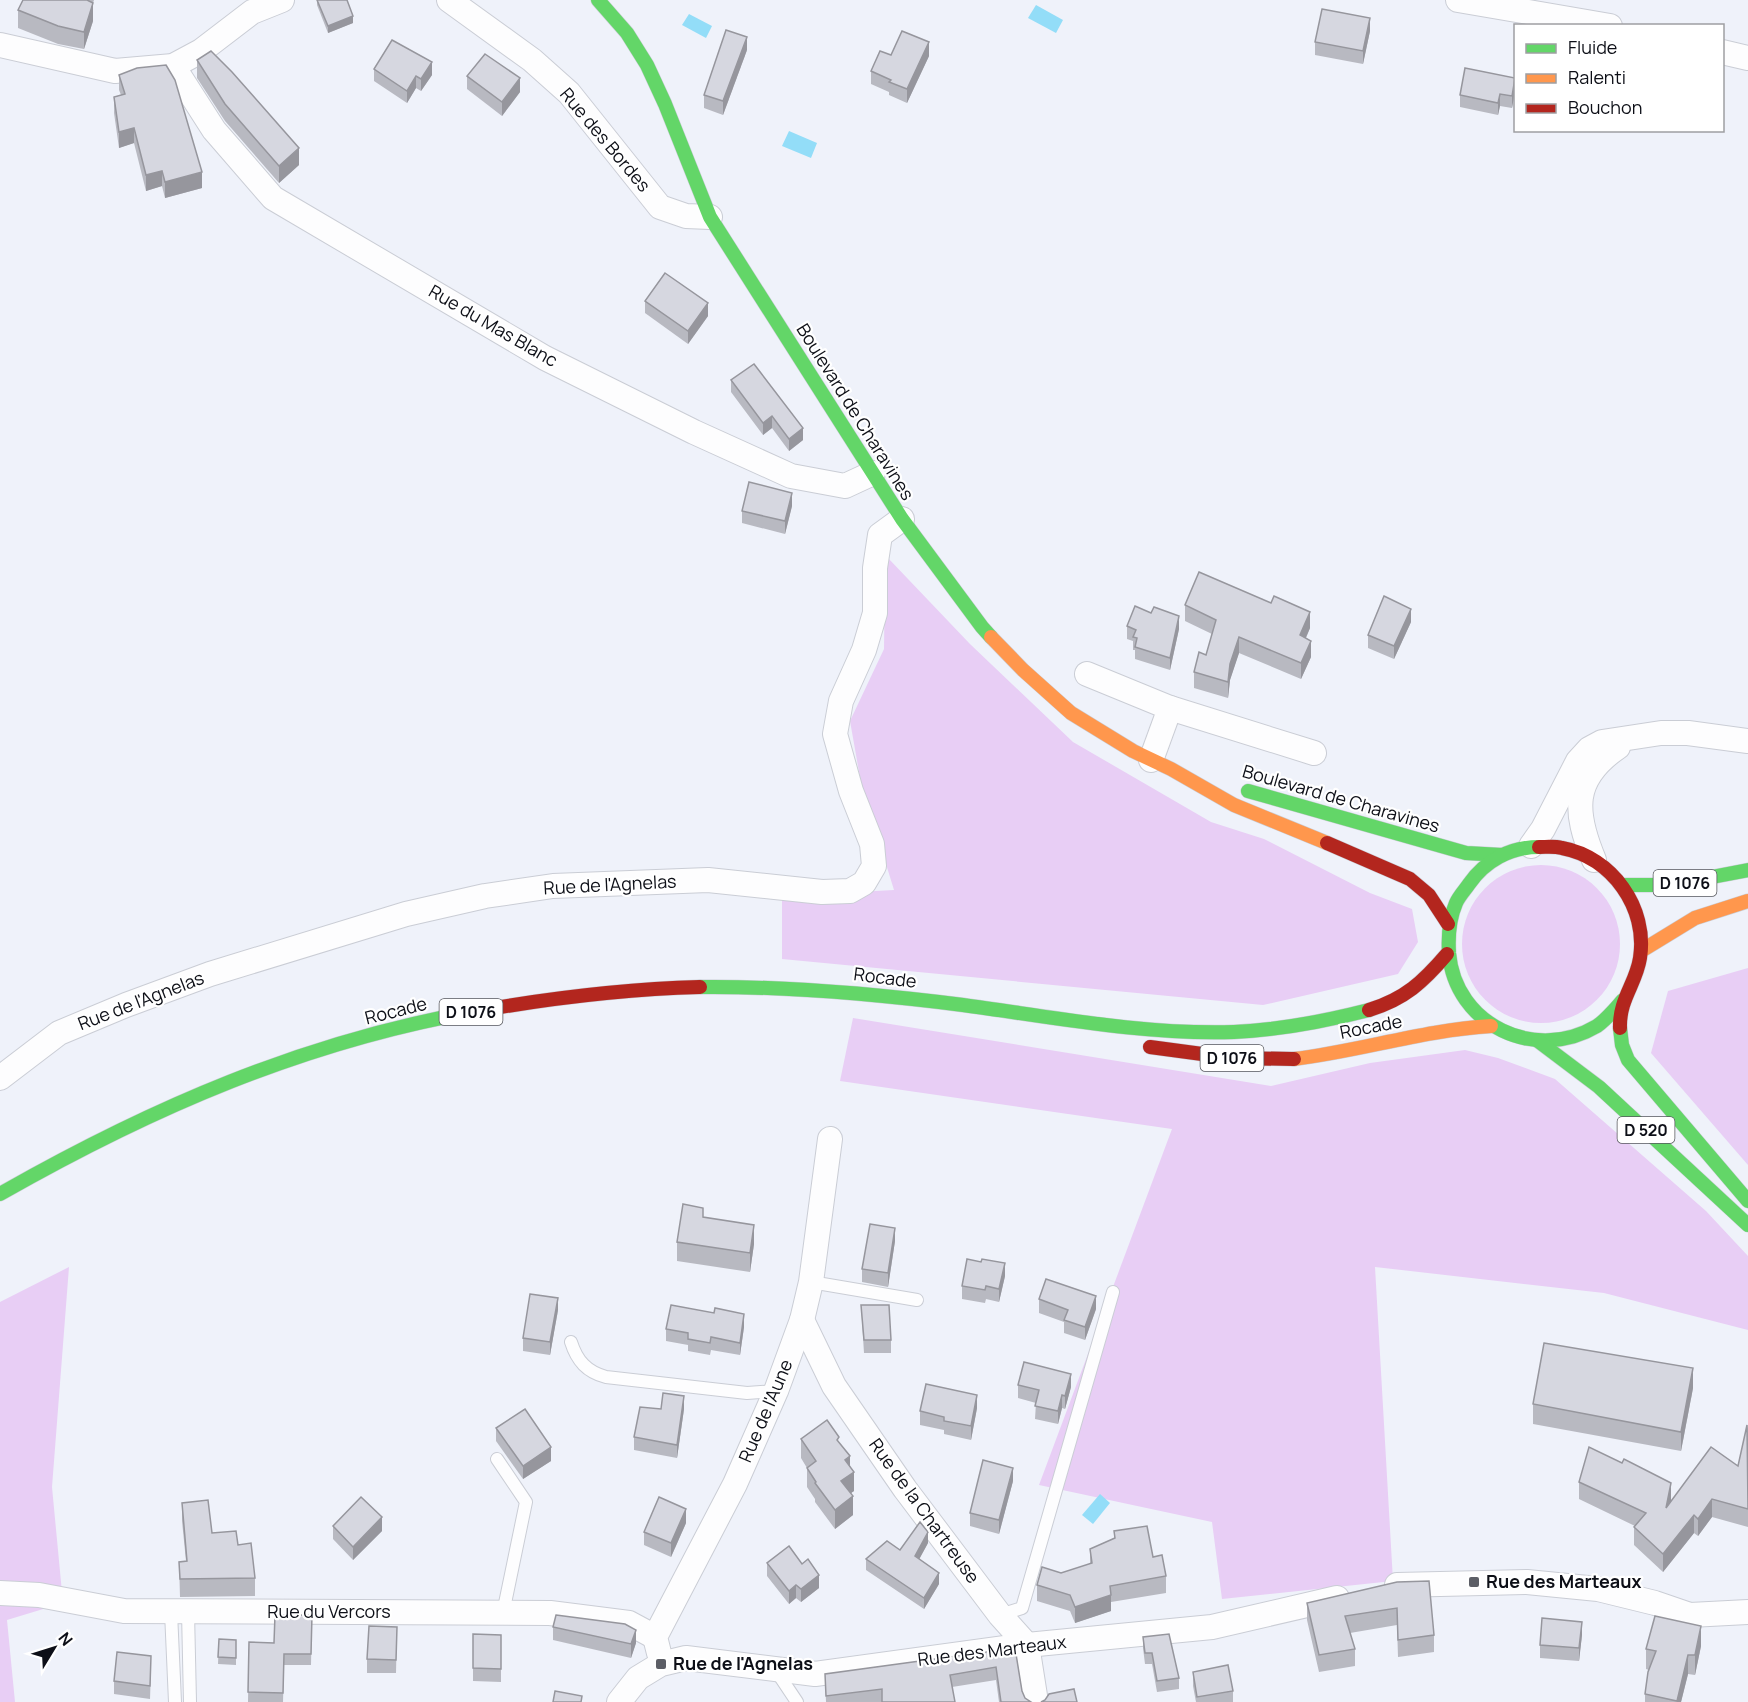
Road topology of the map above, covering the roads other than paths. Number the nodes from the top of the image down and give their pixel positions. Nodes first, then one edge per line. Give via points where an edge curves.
1 (282, 0) edge
2 (449, 0) edge
3 (598, 0) edge
4 (1458, 0) edge
5 (1598, 24) edge
6 (0, 45) edge
7 (1724, 52) edge
8 (1748, 58) edge
9 (173, 66) junction
10 (710, 217) junction
11 (873, 473) junction
12 (902, 519) junction
13 (1087, 674) dead end
14 (1170, 708) junction
15 (1636, 736) junction
16 (1748, 741) edge
17 (1314, 753) dead end
18 (1161, 765) junction
19 (1531, 846) junction
20 (1502, 855) junction
21 (1594, 860) junction
22 (1748, 870) edge
23 (1622, 885) junction
24 (1748, 901) edge
25 (1448, 924) junction
26 (1641, 951) junction
27 (1447, 954) junction
28 (1623, 1000) junction
29 (976, 1008) junction
30 (1491, 1026) junction
31 (1111, 1039) dead end
32 (1538, 1041) junction
33 (1133, 1044) dead end
34 (0, 1078) edge
35 (830, 1139) dead end
36 (0, 1194) edge
37 (1748, 1201) edge
38 (1748, 1225) edge
39 (811, 1282) junction
40 (1113, 1292) dead end
41 (917, 1300) dead end
42 (802, 1320) junction
43 (571, 1342) dead end
44 (776, 1390) junction
45 (497, 1459) dead end
46 (0, 1593) edge
47 (180, 1612) junction
48 (1748, 1612) edge
49 (503, 1613) junction
50 (1000, 1615) junction
51 (655, 1637) junction
52 (1027, 1645) junction
53 (661, 1664) junction
54 (775, 1668) junction
55 (175, 1702) edge
56 (190, 1702) edge
57 (619, 1702) edge
58 (797, 1702) edge
59 (1036, 1702) edge

1 - 9 street via 252,12 201,51
2 - 10 street, Rue des Bordes via 532,60 568,93 660,207 686,216
3 - 10 main road, Boulevard de Charavines via 627,33 647,65
4 - 5 street
6 - 9 street via 115,70
7 - 8 street
9 - 11 street, Rue du Mas Blanc via 214,130 273,198 545,358 791,476 845,486
10 - 11 main road, Boulevard de Charavines
11 - 12 main road, Boulevard de Charavines
12 - 18 main road, Boulevard de Charavines via 982,627 1023,670 1071,713
12 - 34 street, Rue de l'Agnelas via 880,535 875,613 864,650 841,701 835,734 851,791 872,844 874,866 864,883 850,891 822,892 708,880 553,886 485,896 406,914 126,1005 59,1033
13 - 14 street
14 - 17 street
14 - 18 street
15 - 16 street via 1688,733
15 - 19 street via 1602,742 1578,761 1544,829
15 - 21 street via 1599,762 1587,778 1579,816
18 - 20 main road, Boulevard de Charavines via 1466,853
18 - 25 main road, Boulevard de Charavines via 1234,805 1402,874 1421,885
19 - 20 main road, Boulevard de Charavines
19 - 21 main road, Boulevard de Charavines via 1564,848
20 - 25 main road, Boulevard de Charavines via 1482,867 1467,883
21 - 23 main road, Boulevard de Charavines
22 - 23 main road, D 1076 via 1677,884
23 - 26 main road, Boulevard de Charavines via 1634,905
24 - 26 main road, D 1076 via 1695,918
25 - 27 main road, Boulevard de Charavines
26 - 28 main road, Boulevard de Charavines via 1636,977
27 - 29 main road, Rocade / D 1076 via 1422,981 1378,1008 1281,1027 1230,1032 1171,1031
27 - 30 main road, Boulevard de Charavines via 1454,982 1469,1006
28 - 32 main road, Boulevard de Charavines via 1607,1018 1586,1032 1563,1040
28 - 37 main road, Boulevard de Charavines / D 520 via 1619,1029 1628,1060
29 - 31 main road, Rocade / D 1076
29 - 36 main road, Rocade / D 1076 via 832,991 756,987 612,992 470,1012 386,1031 232,1079 108,1134
30 - 32 main road, Boulevard de Charavines
30 - 33 main road, Rocade / D 1076 via 1450,1028 1313,1057 1277,1060 1195,1055
32 - 38 main road, Boulevard de Charavines / D 520 via 1599,1087
35 - 39 street, Rue de l'Aune
39 - 41 lane
39 - 42 street, Rue de l'Aune
40 - 50 lane via 1022,1608
42 - 44 street, Rue de l'Aune
42 - 50 street, Rue de la Chartreuse via 834,1386
43 - 44 lane via 585,1367 606,1377 747,1393
44 - 51 street, Rue de l'Aune via 735,1484
45 - 49 lane via 526,1502
46 - 47 street, Rue du Vercors via 39,1595 124,1611
47 - 49 street, Rue du Vercors
47 - 55 lane
47 - 56 lane
48 - 52 street, Rue des Marteaux via 1690,1615 1598,1589 1527,1582 1399,1584 1212,1627
49 - 51 street, Rue du Vercors via 629,1623
50 - 52 street, Rue de la Chartreuse
51 - 53 street
52 - 54 street, Rue des Marteaux via 815,1674
52 - 59 street
53 - 54 street, Rue des Marteaux via 686,1658
53 - 57 street via 638,1678
54 - 58 lane

